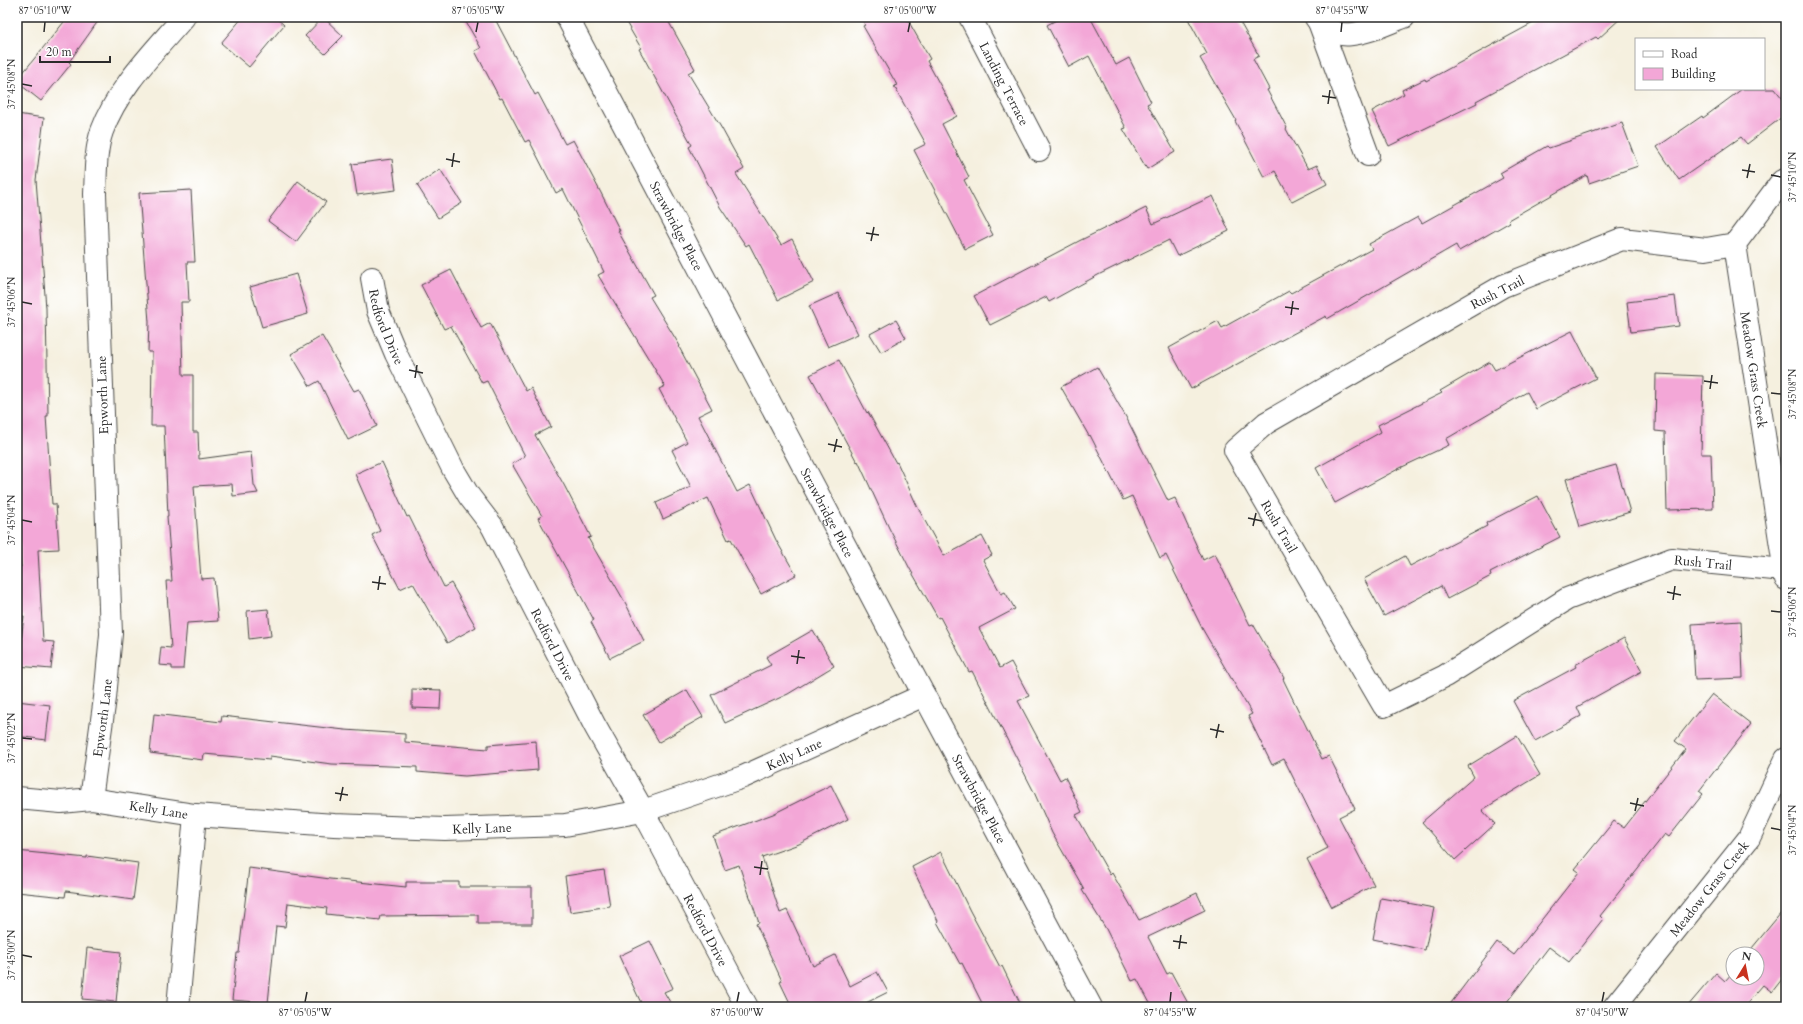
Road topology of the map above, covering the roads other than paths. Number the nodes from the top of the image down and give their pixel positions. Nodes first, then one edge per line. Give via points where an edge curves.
1 (184, 17) edge
2 (567, 17) edge
3 (970, 17) edge
4 (1404, 17) edge
5 (1317, 19) edge
6 (1039, 150) dead end
7 (1368, 155) dead end
8 (1786, 180) edge
9 (1735, 244) junction
10 (372, 278) dead end
11 (1785, 574) edge
12 (924, 695) junction
13 (1786, 759) edge
14 (17, 798) edge
15 (91, 799) junction
16 (643, 810) junction
17 (195, 815) junction
18 (178, 1007) edge
19 (747, 1007) edge
20 (1091, 1007) edge
21 (1614, 1007) edge

1 - 15 street, Epworth Lane via 132,78 115,104 102,131 96,161 95,202 111,634
2 - 12 street, Strawbridge Place
3 - 6 street, Landing Terrace
4 - 5 street via 1356,35 1340,34 1328,29
5 - 7 street
8 - 9 street via 1782,181
9 - 11 street, Meadow Grass Creek
9 - 11 street, Rush Trail via 1706,249 1622,239 1503,286 1266,423 1235,450 1384,706 1445,676 1567,599 1672,559
10 - 16 street, Redford Drive via 378,311 388,338 451,465 469,496 492,526 595,726
12 - 16 street, Kelly Lane via 743,777
12 - 20 street, Strawbridge Place
13 - 21 street, Meadow Grass Creek via 1749,838
14 - 15 street, Kelly Lane via 61,802
15 - 17 street, Kelly Lane
16 - 17 street, Kelly Lane via 565,825 445,829 334,825
16 - 19 street, Redford Drive
17 - 18 street

